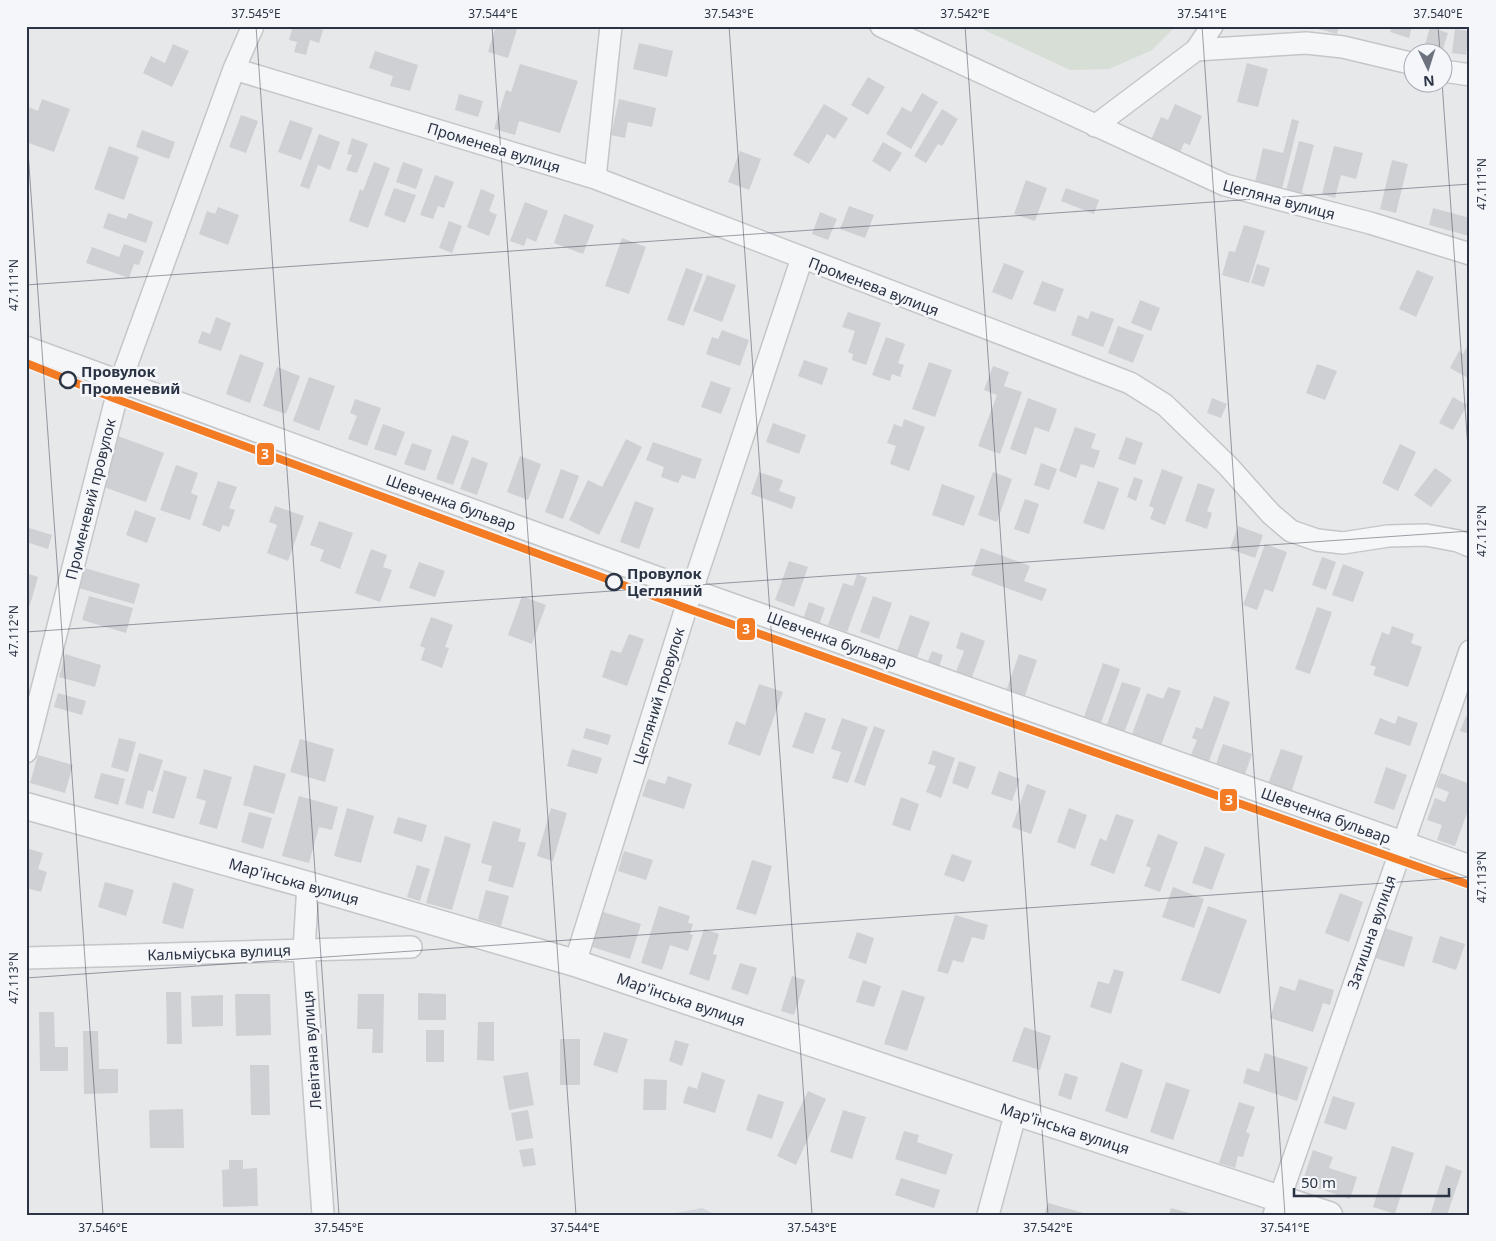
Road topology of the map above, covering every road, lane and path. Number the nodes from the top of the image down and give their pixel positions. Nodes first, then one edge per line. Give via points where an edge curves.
1 (253, 26) edge
2 (611, 26) edge
3 (882, 26) edge
4 (1212, 26) edge
5 (1196, 50) junction
6 (1404, 62) edge
7 (234, 69) junction
8 (1454, 73) edge
9 (1470, 75) edge
10 (1096, 126) junction
11 (594, 178) junction
12 (1470, 254) edge
13 (802, 258) junction
14 (26, 348) edge
15 (120, 383) junction
16 (1470, 546) edge
17 (692, 590) junction
18 (1470, 651) edge
19 (26, 752) edge
20 (26, 806) edge
21 (1403, 842) junction
22 (1470, 866) edge
23 (308, 885) junction
24 (411, 946) dead end
25 (304, 950) junction
26 (26, 958) edge
27 (575, 963) junction
28 (1016, 1112) junction
29 (1277, 1207) edge
30 (323, 1215) edge
31 (988, 1215) edge
32 (1329, 1215) edge

1 - 7 street, Променевий провулок
2 - 11 street
3 - 10 street, Цегляна вулиця
4 - 5 street
5 - 6 street via 1306,43 1343,47
5 - 10 street
7 - 11 street, Променева вулиця
7 - 15 street, Променевий провулок
8 - 9 street
10 - 12 street, Цегляна вулиця via 1225,186 1370,223
11 - 13 street, Променева вулиця
13 - 16 street, Променева вулиця via 1130,383 1165,405 1291,531 1317,540 1343,543 1388,536 1426,535
13 - 17 street, Цегляний провулок
14 - 15 street, Шевченка бульвар
15 - 17 street, Шевченка бульвар
15 - 19 street, Променевий провулок
17 - 21 street, Шевченка бульвар
17 - 27 street, Цегляний провулок
18 - 21 street, Затишна вулиця
20 - 23 street, Мар'їнська вулиця
21 - 22 street, Шевченка бульвар
21 - 29 street, Затишна вулиця
23 - 25 street, Левітана вулиця
23 - 27 street, Мар'їнська вулиця
24 - 25 street, Кальміуська вулиця
25 - 26 street, Кальміуська вулиця
25 - 30 street, Левітана вулиця
27 - 28 street, Мар'їнська вулиця
28 - 29 street, Мар'їнська вулиця
28 - 31 street
29 - 32 street, Мар'їнська вулиця

